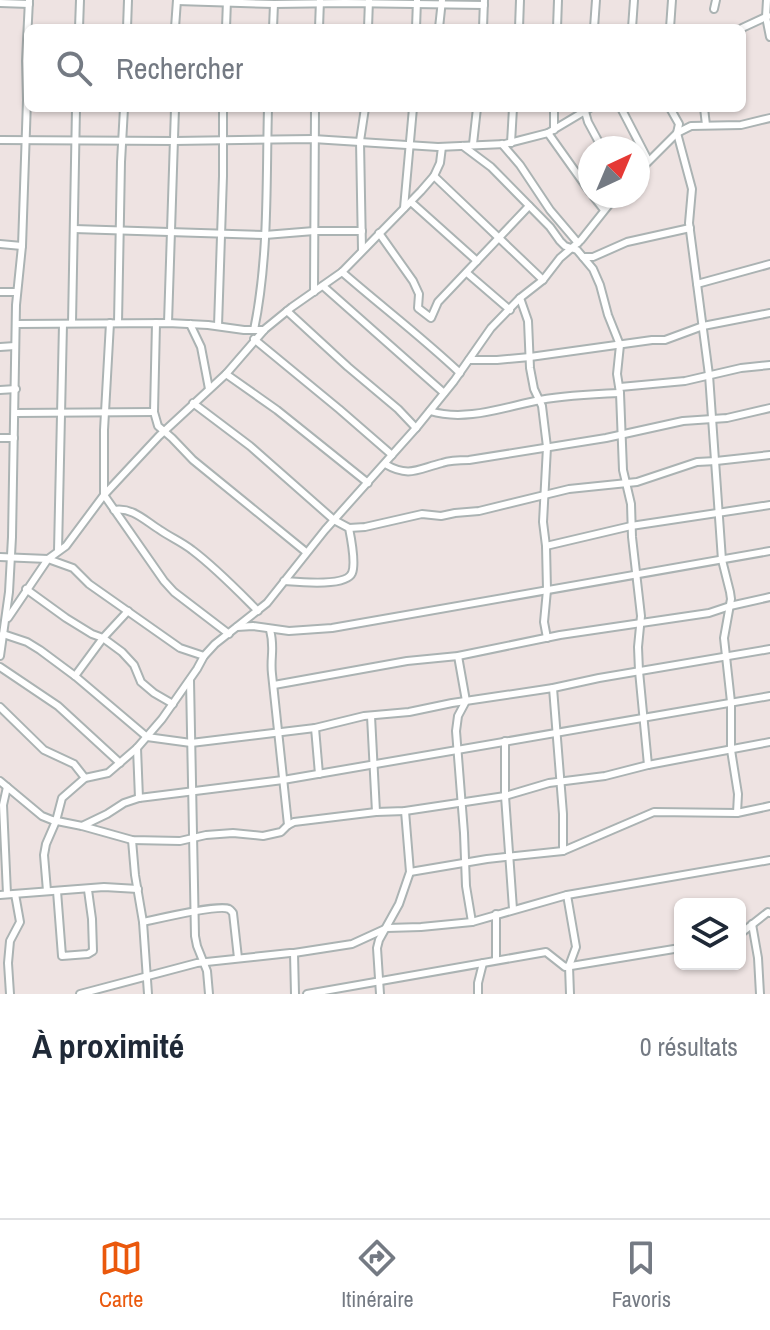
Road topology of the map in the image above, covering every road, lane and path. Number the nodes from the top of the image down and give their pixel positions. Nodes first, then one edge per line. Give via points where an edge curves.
1 (80, 0) edge
2 (128, 0) edge
3 (177, 0) edge
4 (520, 0) edge
5 (558, 0) edge
6 (596, 0) edge
7 (634, 0) edge
8 (672, 0) edge
9 (716, 0) edge
10 (767, 0) edge
11 (369, 1) edge
12 (29, 2) edge
13 (227, 2) edge
14 (275, 2) edge
15 (320, 2) edge
16 (417, 2) edge
17 (441, 2) edge
18 (0, 3) edge
19 (484, 3) edge
20 (714, 9) dead end
21 (768, 16) edge
22 (28, 24) edge
23 (79, 24) edge
24 (127, 24) edge
25 (175, 24) edge
26 (226, 24) edge
27 (273, 24) edge
28 (319, 24) edge
29 (368, 24) edge
30 (416, 24) edge
31 (439, 24) edge
32 (483, 24) edge
33 (519, 24) edge
34 (557, 24) edge
35 (594, 24) edge
36 (632, 24) edge
37 (670, 24) edge
38 (746, 26) edge
39 (770, 37) edge
40 (26, 112) edge
41 (76, 112) edge
42 (124, 112) edge
43 (175, 112) edge
44 (223, 112) edge
45 (268, 112) edge
46 (315, 112) edge
47 (364, 112) edge
48 (413, 112) edge
49 (477, 112) edge
50 (513, 112) edge
51 (554, 112) edge
52 (581, 112) edge
53 (586, 112) edge
54 (623, 112) edge
55 (672, 112) edge
56 (704, 112) edge
57 (770, 118) edge
58 (706, 125) junction
59 (551, 132) junction
60 (677, 133) junction
61 (596, 136) edge
62 (636, 136) edge
63 (25, 139) junction
64 (267, 139) junction
65 (313, 139) junction
66 (0, 140) edge
67 (76, 140) junction
68 (222, 140) junction
69 (122, 141) junction
70 (174, 141) junction
71 (360, 141) junction
72 (511, 143) junction
73 (473, 144) junction
74 (502, 144) junction
75 (411, 145) junction
76 (463, 146) junction
77 (442, 147) junction
78 (650, 158) edge
79 (578, 174) edge
80 (434, 176) junction
81 (411, 202) junction
82 (529, 206) junction
83 (404, 208) junction
84 (604, 210) edge
85 (690, 228) junction
86 (74, 229) junction
87 (120, 230) junction
88 (314, 231) junction
89 (362, 231) junction
90 (171, 233) junction
91 (379, 233) junction
92 (221, 234) junction
93 (265, 235) junction
94 (499, 239) junction
95 (0, 244) edge
96 (575, 245) junction
97 (22, 246) junction
98 (362, 250) junction
99 (583, 257) junction
100 (477, 261) junction
101 (770, 264) edge
102 (342, 272) junction
103 (467, 273) junction
104 (543, 280) junction
105 (697, 284) junction
106 (323, 286) junction
107 (0, 292) edge
108 (17, 292) junction
109 (314, 292) junction
110 (520, 298) junction
111 (510, 310) junction
112 (287, 311) junction
113 (770, 313) edge
114 (72, 323) junction
115 (114, 323) junction
116 (156, 323) junction
117 (168, 323) junction
118 (16, 324) junction
119 (63, 324) junction
120 (190, 324) junction
121 (218, 326) junction
122 (703, 326) junction
123 (265, 329) junction
124 (244, 330) junction
125 (254, 330) junction
126 (255, 339) junction
127 (620, 345) junction
128 (15, 346) junction
129 (0, 347) edge
130 (530, 357) junction
131 (469, 360) junction
132 (770, 365) edge
133 (460, 373) junction
134 (226, 374) junction
135 (709, 375) junction
136 (16, 389) junction
137 (209, 389) junction
138 (0, 390) edge
139 (620, 390) junction
140 (444, 393) junction
141 (540, 400) junction
142 (193, 403) junction
143 (770, 408) edge
144 (430, 411) junction
145 (154, 412) junction
146 (15, 413) junction
147 (62, 413) junction
148 (105, 413) junction
149 (712, 419) junction
150 (416, 428) junction
151 (163, 431) junction
152 (621, 435) junction
153 (0, 438) edge
154 (14, 438) junction
155 (547, 447) junction
156 (392, 455) junction
157 (770, 455) edge
158 (716, 461) junction
159 (385, 464) junction
160 (368, 483) junction
161 (627, 483) junction
162 (104, 495) junction
163 (544, 495) junction
164 (770, 505) edge
165 (114, 510) junction
166 (720, 513) junction
167 (334, 520) junction
168 (631, 526) junction
169 (349, 528) junction
170 (546, 546) junction
171 (58, 551) junction
172 (770, 551) edge
173 (306, 552) junction
174 (0, 557) edge
175 (10, 558) junction
176 (48, 559) junction
177 (722, 560) junction
178 (635, 574) junction
179 (284, 581) junction
180 (26, 589) junction
181 (547, 590) junction
182 (770, 597) edge
183 (730, 606) junction
184 (128, 611) junction
185 (258, 611) junction
186 (6, 621) junction
187 (641, 623) junction
188 (237, 627) junction
189 (270, 630) junction
190 (3, 634) junction
191 (229, 634) junction
192 (103, 638) junction
193 (547, 638) junction
194 (770, 649) edge
195 (0, 653) edge
196 (204, 656) junction
197 (458, 656) junction
198 (726, 657) junction
199 (0, 667) edge
200 (639, 671) junction
201 (75, 676) junction
202 (190, 680) junction
203 (274, 685) junction
204 (553, 688) junction
205 (770, 696) edge
206 (466, 701) junction
207 (731, 702) junction
208 (173, 704) junction
209 (0, 707) edge
210 (371, 716) junction
211 (642, 717) junction
212 (315, 728) junction
213 (277, 732) junction
214 (557, 733) junction
215 (147, 737) junction
216 (505, 741) junction
217 (770, 742) edge
218 (191, 743) junction
219 (137, 748) junction
220 (731, 750) junction
221 (458, 751) junction
222 (120, 763) junction
223 (373, 765) junction
224 (648, 765) junction
225 (319, 774) junction
226 (85, 778) junction
227 (283, 780) junction
228 (0, 781) edge
229 (560, 781) junction
230 (7, 787) junction
231 (193, 791) junction
232 (505, 796) junction
233 (139, 798) junction
234 (461, 802) junction
235 (770, 806) edge
236 (405, 811) junction
237 (376, 812) junction
238 (737, 813) junction
239 (56, 821) junction
240 (288, 825) junction
241 (82, 826) junction
242 (193, 838) junction
243 (132, 840) junction
244 (563, 851) junction
245 (509, 856) junction
246 (770, 860) edge
247 (465, 862) junction
248 (410, 872) junction
249 (138, 889) junction
250 (88, 890) junction
251 (47, 891) junction
252 (57, 891) junction
253 (7, 894) edge
254 (567, 895) junction
255 (513, 909) junction
256 (194, 912) junction
257 (770, 913) edge
258 (496, 914) junction
259 (143, 922) junction
260 (472, 922) junction
261 (752, 924) junction
262 (387, 928) junction
263 (746, 929) edge
264 (674, 949) edge
265 (294, 953) junction
266 (238, 958) junction
267 (496, 960) junction
268 (204, 961) junction
269 (483, 963) junction
270 (569, 966) junction
271 (147, 976) junction
272 (378, 981) junction
273 (98, 992) edge
274 (10, 994) edge
275 (80, 994) edge
276 (148, 994) edge
277 (209, 994) edge
278 (295, 994) edge
279 (307, 994) edge
280 (380, 994) edge
281 (478, 994) edge
282 (570, 994) edge
283 (760, 994) edge

1 - 23 street
2 - 24 street
3 - 13 street
3 - 25 street
4 - 33 street
5 - 34 street
6 - 35 street
7 - 36 street
8 - 37 street
9 - 20 street
10 - 21 street
11 - 15 street
11 - 16 street
11 - 29 street
12 - 18 street
12 - 22 street
13 - 14 street
13 - 26 street
14 - 15 street
14 - 27 street
15 - 28 street
16 - 17 street
16 - 30 street
17 - 19 street
17 - 31 street
19 - 32 street
21 - 38 street
21 - 39 street
40 - 63 street
41 - 67 street
42 - 69 street
43 - 70 street
44 - 68 street
45 - 64 street
46 - 65 street
47 - 71 street
48 - 75 street
49 - 73 street
50 - 72 street
51 - 59 street
52 - 59 street
53 - 61 street
54 - 62 street
55 - 60 street
56 - 58 street
57 - 58 street
58 - 60 street
59 - 72 street
59 - 79 street
60 - 78 street
60 - 85 street via 692,189
63 - 66 street
63 - 67 street
63 - 97 street
64 - 65 street
64 - 68 street
64 - 93 street
65 - 71 street
65 - 88 street
67 - 69 street
67 - 86 street
68 - 70 street
68 - 92 street
69 - 70 street
69 - 87 street
70 - 90 street
71 - 75 street
71 - 89 street
72 - 74 street
73 - 74 street
73 - 76 street
74 - 96 street
75 - 77 street
75 - 83 street
76 - 77 street
76 - 82 street
77 - 80 street
80 - 81 street
80 - 94 street
81 - 83 street
81 - 100 street
82 - 94 street
82 - 96 street via 565,246
83 - 91 street
84 - 96 street
85 - 99 street
85 - 105 street
86 - 87 street
86 - 114 street
87 - 90 street
87 - 115 street
88 - 89 street
88 - 93 street
88 - 109 street
89 - 98 street
90 - 92 street
90 - 117 street
91 - 98 street
91 - 103 street via 413,281 418,308 429,318
92 - 93 street
92 - 121 street
93 - 125 street
94 - 100 street
94 - 104 street
95 - 97 street
96 - 99 street
96 - 104 street
97 - 108 street
98 - 102 street
99 - 127 street via 600,285
100 - 103 street
101 - 105 street
102 - 106 street
102 - 133 street
103 - 111 street
104 - 110 street
105 - 122 street
106 - 109 street
106 - 140 street
107 - 108 street
108 - 118 street
109 - 112 street
110 - 111 street
110 - 130 street via 528,321
111 - 131 street
112 - 123 street
112 - 150 street
113 - 122 street
114 - 115 street
114 - 119 street
115 - 116 street
115 - 148 street
116 - 117 street
116 - 145 street
117 - 120 street
118 - 119 street
118 - 128 street
119 - 147 street
120 - 121 street
120 - 137 street via 201,347
121 - 124 street
122 - 127 street via 665,340
122 - 135 street
123 - 125 street
123 - 126 street
124 - 125 street
124 - 126 street
126 - 134 street
126 - 156 street
127 - 130 street
127 - 139 street
128 - 129 street
128 - 136 street
130 - 131 street
130 - 141 street
131 - 133 street
132 - 135 street
133 - 140 street
134 - 137 street
134 - 160 street
135 - 139 street
135 - 149 street
136 - 138 street
136 - 146 street
137 - 142 street
139 - 141 street
139 - 152 street
140 - 144 street
141 - 144 street via 456,416
141 - 155 street
142 - 151 street
142 - 167 street
143 - 149 street
144 - 150 street
145 - 148 street
145 - 151 street
146 - 147 street
146 - 154 street
147 - 148 street
147 - 171 street
148 - 162 street
149 - 152 street
149 - 158 street
150 - 156 street
151 - 162 street
151 - 173 street
152 - 155 street
152 - 161 street
153 - 154 street
154 - 175 street
155 - 159 street via 452,461 417,472
155 - 163 street
156 - 159 street
157 - 158 street
158 - 161 street via 690,463
158 - 166 street
159 - 160 street
160 - 167 street
161 - 163 street
161 - 168 street
162 - 165 street
162 - 171 street
163 - 169 street via 467,513 422,514
163 - 170 street
164 - 166 street
165 - 185 street via 136,514 182,542
165 - 191 street via 174,592
166 - 168 street
166 - 177 street
167 - 169 street
167 - 173 street
168 - 170 street
168 - 178 street
169 - 179 street via 350,576
170 - 181 street
171 - 176 street
172 - 177 street
173 - 179 street
174 - 175 street
175 - 176 street
175 - 186 street
176 - 180 street
176 - 184 street via 73,568
177 - 178 street
177 - 183 street
178 - 181 street
178 - 187 street
179 - 185 street
180 - 186 street
180 - 192 street
181 - 189 street via 332,628
181 - 193 street
182 - 183 street
183 - 187 street
183 - 198 street
184 - 192 street
184 - 196 street via 180,648
185 - 188 street
186 - 190 street
187 - 193 street
187 - 200 street
188 - 189 street
188 - 191 street
189 - 203 street
190 - 195 street
190 - 201 street via 40,650
191 - 196 street
192 - 201 street
192 - 208 street via 131,661 141,682
193 - 197 street
194 - 198 street
196 - 202 street
197 - 203 street
197 - 206 street
198 - 200 street
198 - 207 street
199 - 222 street via 68,714
200 - 204 street
200 - 211 street
201 - 215 street
202 - 208 street
202 - 218 street
203 - 213 street
204 - 206 street
204 - 214 street
205 - 207 street
206 - 210 street
206 - 221 street via 456,724
207 - 211 street
207 - 220 street
208 - 215 street
209 - 226 street via 44,750 74,764
210 - 212 street
210 - 223 street
211 - 214 street
211 - 224 street
212 - 213 street
212 - 225 street
213 - 218 street
213 - 227 street
214 - 216 street
214 - 229 street
215 - 218 street
215 - 219 street
216 - 221 street
216 - 232 street
217 - 220 street
218 - 231 street
219 - 222 street
219 - 233 street
220 - 224 street
220 - 238 street
221 - 223 street
221 - 234 street
222 - 226 street via 108,773
223 - 225 street
223 - 237 street
224 - 229 street
225 - 227 street
226 - 239 street via 62,798
227 - 231 street
227 - 240 street
228 - 230 street
229 - 232 street
229 - 244 street
230 - 239 street
230 - 253 street
231 - 233 street
231 - 242 street
232 - 234 street
232 - 245 street
233 - 241 street
234 - 236 street
234 - 247 street
235 - 238 street
236 - 237 street
236 - 248 street
237 - 240 street
238 - 244 street via 654,812
239 - 241 street
239 - 251 street via 44,855
240 - 242 street via 272,835
241 - 243 street
242 - 243 street
242 - 256 street
243 - 249 street
244 - 245 street
245 - 247 street
245 - 255 street
246 - 254 street
247 - 248 street
247 - 260 street
248 - 262 street
249 - 250 street
249 - 259 street
250 - 252 street
250 - 252 street via 93,951 62,956
251 - 252 street
251 - 253 street
253 - 274 street via 20,922 10,941
254 - 255 street
254 - 270 street via 576,947
255 - 258 street
256 - 259 street
256 - 266 street via 230,909
256 - 268 street
257 - 261 street
258 - 260 street
258 - 267 street
259 - 271 street
260 - 262 street
261 - 263 street
261 - 283 street
262 - 265 street via 352,944
262 - 272 street via 377,948
264 - 270 street
265 - 266 street
265 - 278 street
266 - 268 street
267 - 269 street
267 - 270 street via 546,952
268 - 271 street
268 - 277 street
269 - 272 street
269 - 281 street
270 - 282 street
271 - 273 street
271 - 276 street
272 - 279 street
272 - 280 street
273 - 275 street

